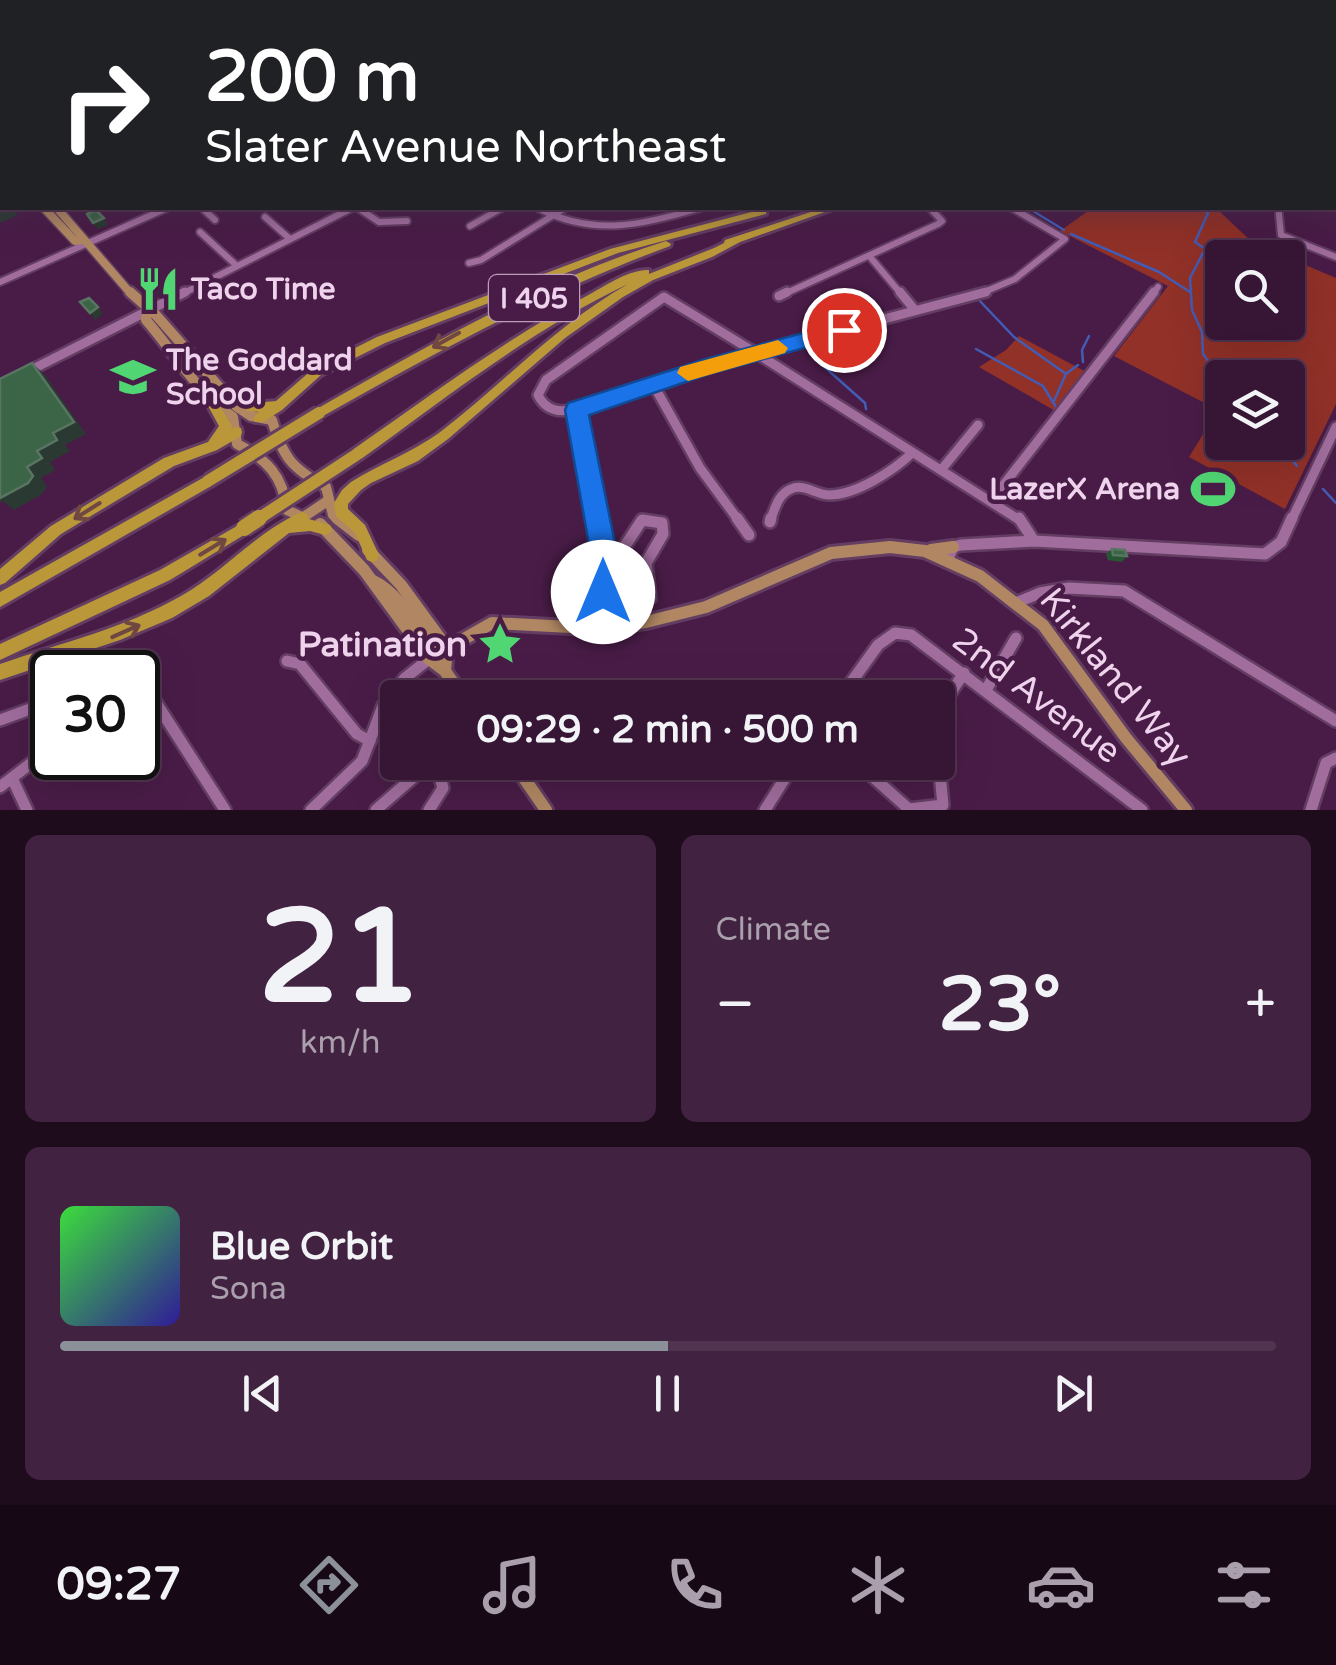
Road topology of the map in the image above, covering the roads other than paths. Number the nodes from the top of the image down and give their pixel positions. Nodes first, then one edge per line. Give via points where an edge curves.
1 (46, 210) edge
2 (59, 210) edge
3 (162, 210) edge
4 (204, 210) edge
5 (351, 210) edge
6 (358, 210) edge
7 (498, 210) edge
8 (542, 210) edge
9 (562, 210) edge
10 (693, 210) edge
11 (769, 210) edge
12 (824, 210) edge
13 (932, 210) edge
14 (1016, 210) edge
15 (1280, 214) dead end
16 (552, 216) junction
17 (265, 218) dead end
18 (215, 220) dead end
19 (406, 221) dead end
20 (470, 226) dead end
21 (590, 227) joint
22 (200, 232) dead end
23 (290, 239) junction
24 (736, 240) junction
25 (84, 242) junction
26 (1336, 257) edge
27 (871, 258) junction
28 (469, 263) dead end
29 (238, 266) junction
30 (0, 282) edge
31 (1158, 287) dead end
32 (779, 296) dead end
33 (914, 310) junction
34 (147, 311) junction
35 (753, 354) junction
36 (24, 374) edge
37 (654, 384) junction
38 (222, 389) junction
39 (287, 396) junction
40 (214, 406) junction
41 (576, 410) junction
42 (259, 418) junction
43 (978, 424) dead end
44 (1336, 426) edge
45 (236, 432) junction
46 (204, 448) junction
47 (912, 453) junction
48 (941, 470) junction
49 (375, 478) junction
50 (329, 500) junction
51 (992, 501) junction
52 (302, 518) junction
53 (770, 522) dead end
54 (326, 529) junction
55 (749, 535) dead end
56 (1034, 541) junction
57 (260, 548) junction
58 (957, 554) junction
59 (372, 555) junction
60 (606, 560) junction
61 (0, 578) edge
62 (372, 580) junction
63 (1124, 591) joint
64 (603, 592) junction
65 (0, 600) edge
66 (1018, 602) junction
67 (590, 628) junction
68 (1016, 638) dead end
69 (446, 648) junction
70 (0, 652) edge
71 (287, 660) dead end
72 (429, 660) junction
73 (445, 671) junction
74 (0, 672) edge
75 (964, 673) junction
76 (451, 680) edge
77 (853, 680) edge
78 (955, 685) edge
79 (986, 690) junction
80 (30, 709) edge
81 (160, 710) edge
82 (0, 720) edge
83 (1336, 721) edge
84 (370, 742) junction
85 (1336, 758) edge
86 (30, 764) edge
87 (408, 780) edge
88 (440, 780) edge
89 (525, 780) edge
90 (783, 780) edge
91 (876, 780) edge
92 (941, 780) edge
93 (6, 782) edge
94 (27, 810) edge
95 (225, 810) edge
96 (311, 810) edge
97 (376, 810) edge
98 (428, 810) edge
99 (546, 810) edge
100 (765, 810) edge
101 (909, 810) edge
102 (1142, 810) edge
103 (1186, 810) edge
104 (1312, 810) edge

1 - 25 main road
2 - 25 main road
3 - 25 street
4 - 18 street
5 - 23 street
6 - 19 street via 379,222
7 - 20 street
8 - 16 street
9 - 16 street
10 - 21 street via 637,226
11 - 39 highway via 614,251 403,332 328,365
11 -> 65 highway, I 405, bridge via 585,275 455,334
12 - 24 highway, I 405
13 - 27 street via 942,221
14 - 33 street via 1065,238 1000,287
15 - 26 street via 1281,235
16 - 21 street
16 - 28 street
17 - 23 street
22 - 29 street
23 - 29 street
24 - 49 highway via 603,305 426,449
70 -> 24 highway, I 405, bridge via 165,576 592,297
25 - 30 street
25 - 34 main road
27 - 32 street
27 - 33 street
29 - 34 street
31 - 51 street
33 - 35 street
34 - 36 street
34 - 38 main road
34 - 40 main road via 146,320
35 - 37 street
35 - 41 street via 661,297 539,388 540,402 553,410
35 - 47 street
37 - 41 street
37 - 55 street via 700,468
38 - 39 highway via 252,408
38 - 42 main road via 244,413
39 - 42 highway
40 - 45 main road via 233,417
40 - 46 highway via 226,426
41 - 60 street
42 - 45 main road
42 - 50 main road via 272,420 288,461 326,487
43 - 48 street
44 - 56 street via 1274,551
45 - 46 highway
45 - 52 main road via 237,444 274,468 288,510
46 -> 61 highway via 56,530
47 - 48 street
47 - 53 street via 844,492 789,489
48 - 51 street
49 - 50 highway
49 - 59 highway via 352,488 341,503
50 - 52 main road
50 - 59 main road via 336,520 358,534
51 - 56 street via 1019,518
52 - 54 main road
52 - 57 highway
54 - 57 highway via 294,527
54 - 62 main road
56 - 58 street
74 -> 57 highway via 168,613
58 - 66 main road, Kirkland Way
58 - 67 main road, Kirkland Way via 890,547 830,552 706,607
59 - 69 main road
60 - 64 street
60 - 64 street via 623,549 642,520 662,523 646,564 650,598 634,605
62 - 69 main road via 392,587 429,640
62 - 72 main road
63 - 66 street via 1029,594
63 - 83 street
64 - 67 street via 590,613
66 - 103 main road, Kirkland Way via 1068,654
67 - 69 main road, Kirkland Way via 492,624
68 - 79 street
69 - 72 main road, Kirkland Way
69 - 73 main road
71 - 84 street via 300,664
72 - 73 main road
72 - 84 street via 394,690
73 - 76 main road
75 - 77 street, 2nd Avenue via 919,639 895,633 878,644
75 - 78 street
75 - 79 street, 2nd Avenue
79 - 102 street, 2nd Avenue
80 - 82 street
81 - 95 street
84 - 96 street via 362,761
85 - 104 street via 1326,763
86 - 93 street
87 - 97 street
88 - 98 street via 441,795
89 - 99 main road
90 - 100 street
91 - 101 street
92 - 101 street via 944,804
93 - 94 street

